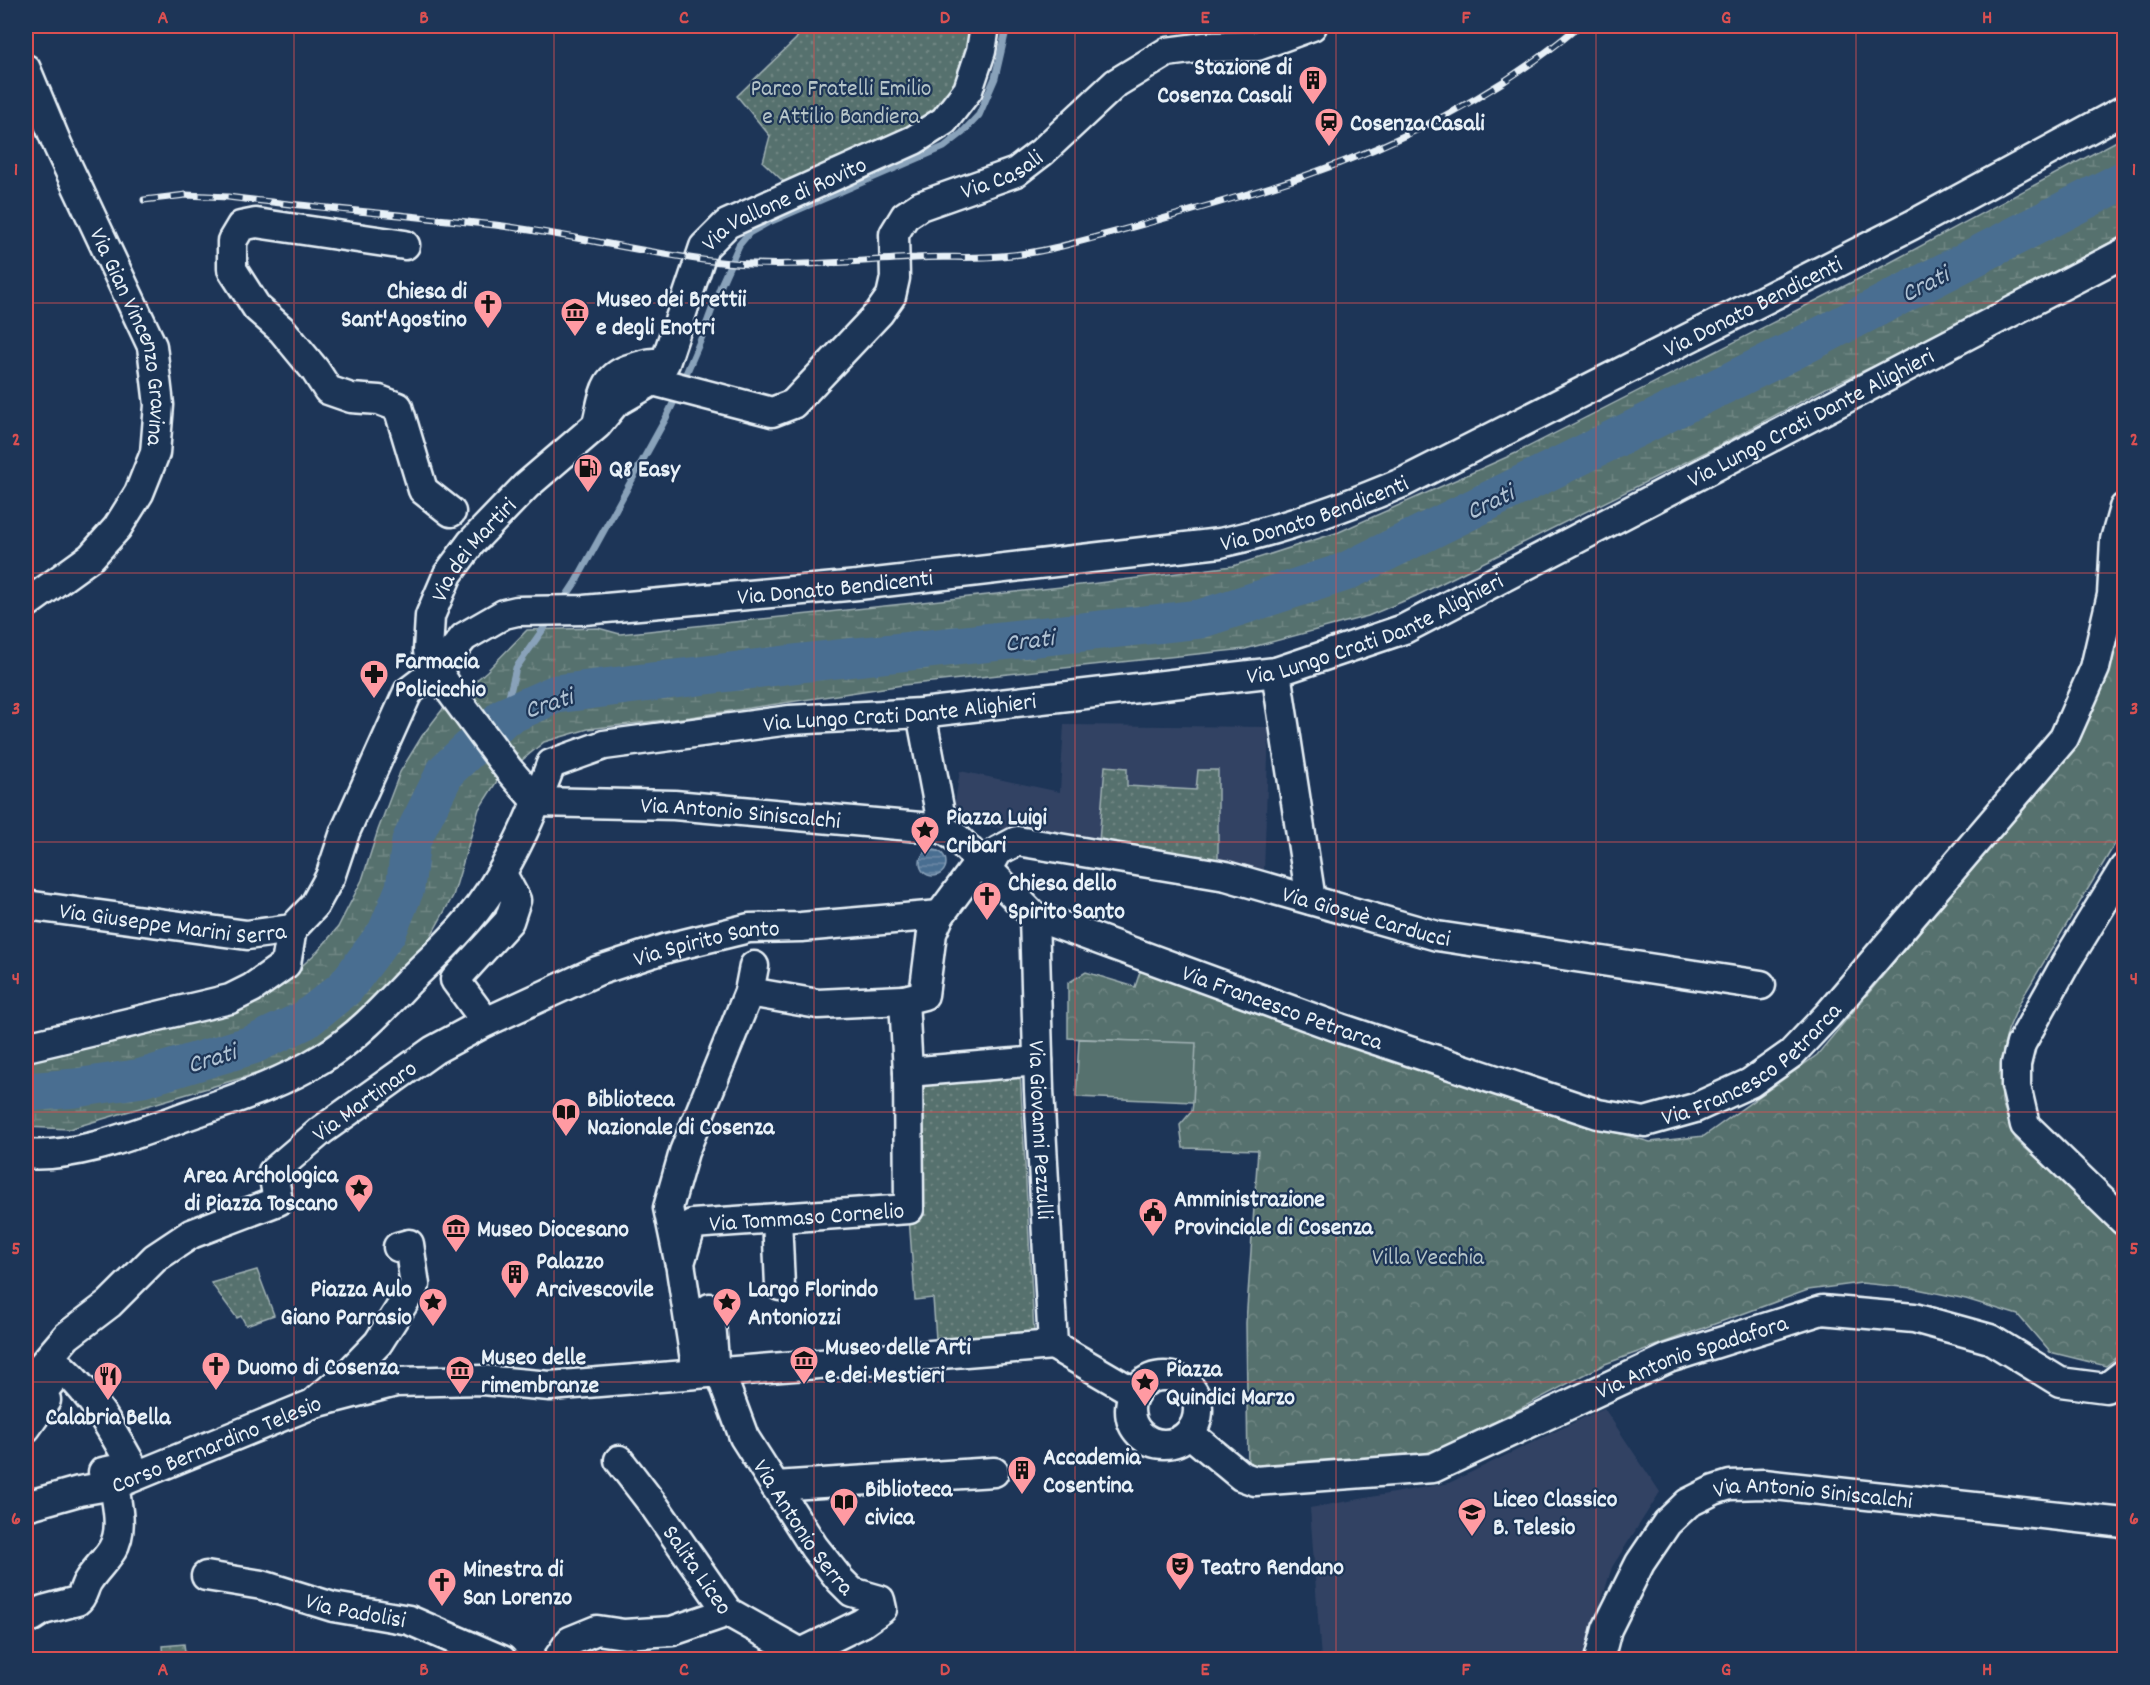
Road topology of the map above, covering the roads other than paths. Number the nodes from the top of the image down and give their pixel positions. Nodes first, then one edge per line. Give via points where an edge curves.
1 (985, 26) edge
2 (1312, 26) edge
3 (1209, 37) edge
4 (26, 69) edge
5 (2124, 110) edge
6 (405, 246) dead end
7 (2124, 253) edge
8 (772, 412) joint
9 (597, 425) junction
10 (2124, 508) edge
11 (451, 512) dead end
12 (26, 604) edge
13 (1276, 672) junction
14 (443, 680) junction
15 (921, 713) junction
16 (537, 802) junction
17 (943, 829) junction
18 (984, 865) junction
19 (2124, 868) edge
20 (502, 874) junction
21 (1311, 900) junction
22 (26, 905) edge
23 (940, 915) junction
24 (1034, 916) junction
25 (292, 929) junction
26 (1761, 985) dead end
27 (904, 1000) junction
28 (486, 1022) junction
29 (26, 1047) edge
30 (1038, 1061) junction
31 (908, 1072) junction
32 (26, 1154) edge
33 (777, 1218) junction
34 (2124, 1221) edge
35 (398, 1247) dead end
36 (680, 1263) junction
37 (780, 1286) dead end
38 (710, 1308) dead end
39 (1053, 1345) junction
40 (708, 1373) junction
41 (2124, 1374) edge
42 (1135, 1393) junction
43 (26, 1394) edge
44 (310, 1405) junction
45 (26, 1428) edge
46 (1189, 1433) junction
47 (619, 1460) dead end
48 (994, 1472) dead end
49 (114, 1485) junction
50 (775, 1486) junction
51 (26, 1491) edge
52 (26, 1506) edge
53 (2124, 1523) edge
54 (206, 1576) dead end
55 (728, 1612) junction
56 (26, 1618) edge
57 (805, 1656) edge
58 (501, 1659) edge
59 (557, 1659) edge
60 (1599, 1659) edge

1 - 9 street, Via Vallone di Rovito via 968,90 944,121 914,140 727,224 704,247 665,363 648,362 611,378
2 - 3 street, Via Casali via 1257,46
3 - 8 street, Via Casali via 1167,52 1116,83 1016,172 920,206 905,216 894,234 895,278 891,296 879,314 793,404
4 - 12 street, Via Gian Vincenzo Gravina via 152,346 159,405 154,453 139,493 117,528 91,557
5 - 14 street, Via Donato Bendicenti via 1912,225 1519,424 1404,482 1318,517 1220,543 869,584 584,610 516,611 489,621 464,637
6 - 11 street via 256,223 241,226 232,241 232,269 257,308 282,330 328,390 398,407 423,490
7 - 13 street, Via Lungo Crati Dante Alighieri via 1404,629
8 - 9 street, Via dei Martiri via 653,381 615,403
9 - 14 street, Via dei Martiri via 526,486 471,543 448,574 430,616 428,651
10 - 24 street, Via Francesco Petrarca via 2115,540 2112,595 2095,668 2064,738 1791,1054 1750,1083 1695,1108 1645,1122 1598,1114 1340,1028
13 - 15 street, Via Lungo Crati Dante Alighieri
13 - 21 street
14 - 16 street
14 - 25 street, Via Giuseppe Marini Serra via 408,692 345,832 330,877 314,906
15 - 16 street, Via Lungo Crati Dante Alighieri via 790,720 604,745 551,764
15 - 17 street
16 - 17 street, Via Antonio Siniscalchi via 674,805
16 - 20 street
17 - 18 street
18 - 21 street, Via Giosuè Carducci via 998,851 1017,841 1226,876
18 - 23 street
18 - 24 street
19 - 34 street via 2021,1044 2016,1086 2025,1125
20 - 28 street via 516,900 509,921 455,980
20 - 32 street via 467,922 370,1023 321,1060 272,1085 126,1137 81,1149
21 - 26 street, Via Giosuè Carducci via 1437,936
22 - 25 street, Via Giuseppe Marini Serra via 247,935
23 - 27 street via 932,933 924,995
23 - 28 street, Via Spirito Santo via 749,928 667,948 597,971
24 - 30 street, Via Giovanni Pezzulli
25 - 29 street via 286,964 230,999
27 - 31 street, Via Tommaso Cornelio
27 - 36 street via 818,1004 751,979 684,1152 668,1208
28 - 43 street, Via Martinaro via 434,1050 322,1130 273,1172 278,1201 191,1234 155,1258 109,1304 67,1336
30 - 31 street
30 - 39 street, Via Giovanni Pezzulli
31 - 33 street, Via Tommaso Cornelio via 909,1209
33 - 36 street, Via Tommaso Cornelio via 692,1224
33 - 37 street
35 - 44 street via 409,1244 415,1285 378,1343
36 - 40 street, Via Tommaso Cornelio
38 - 40 street via 714,1361
39 - 40 street, Corso Bernardino Telesio
39 - 42 street
40 - 44 street, Corso Bernardino Telesio via 550,1386 482,1380 396,1382
40 - 50 street, Via Antonio Serra
41 - 46 street, Via Antonio Spadafora via 2106,1388 2060,1382 1990,1339 1914,1318 1822,1310 1669,1358 1433,1468 1255,1481 1241,1476
42 - 46 street via 1131,1419 1143,1437 1164,1444 1175,1443
42 - 46 street via 1158,1376 1180,1380 1195,1396 1198,1407
44 - 49 street, Corso Bernardino Telesio
45 - 51 street via 46,1400 40,1395 63,1368 103,1413 132,1466
47 - 55 street, Salita Liceo
48 - 50 street
49 - 52 street, Corso Bernardino Telesio
49 - 56 street via 119,1535 87,1582 81,1598
50 - 57 street, Via Antonio Serra via 813,1547 840,1580 852,1592 880,1600 882,1609
53 - 60 street, Via Antonio Siniscalchi via 1764,1484 1730,1485 1701,1495 1667,1523 1640,1563 1606,1629
54 - 58 street, Via Padolisi via 262,1585 333,1607 409,1620
55 - 57 street, Salita Liceo
55 - 59 street via 672,1631 624,1634 597,1630 570,1641

